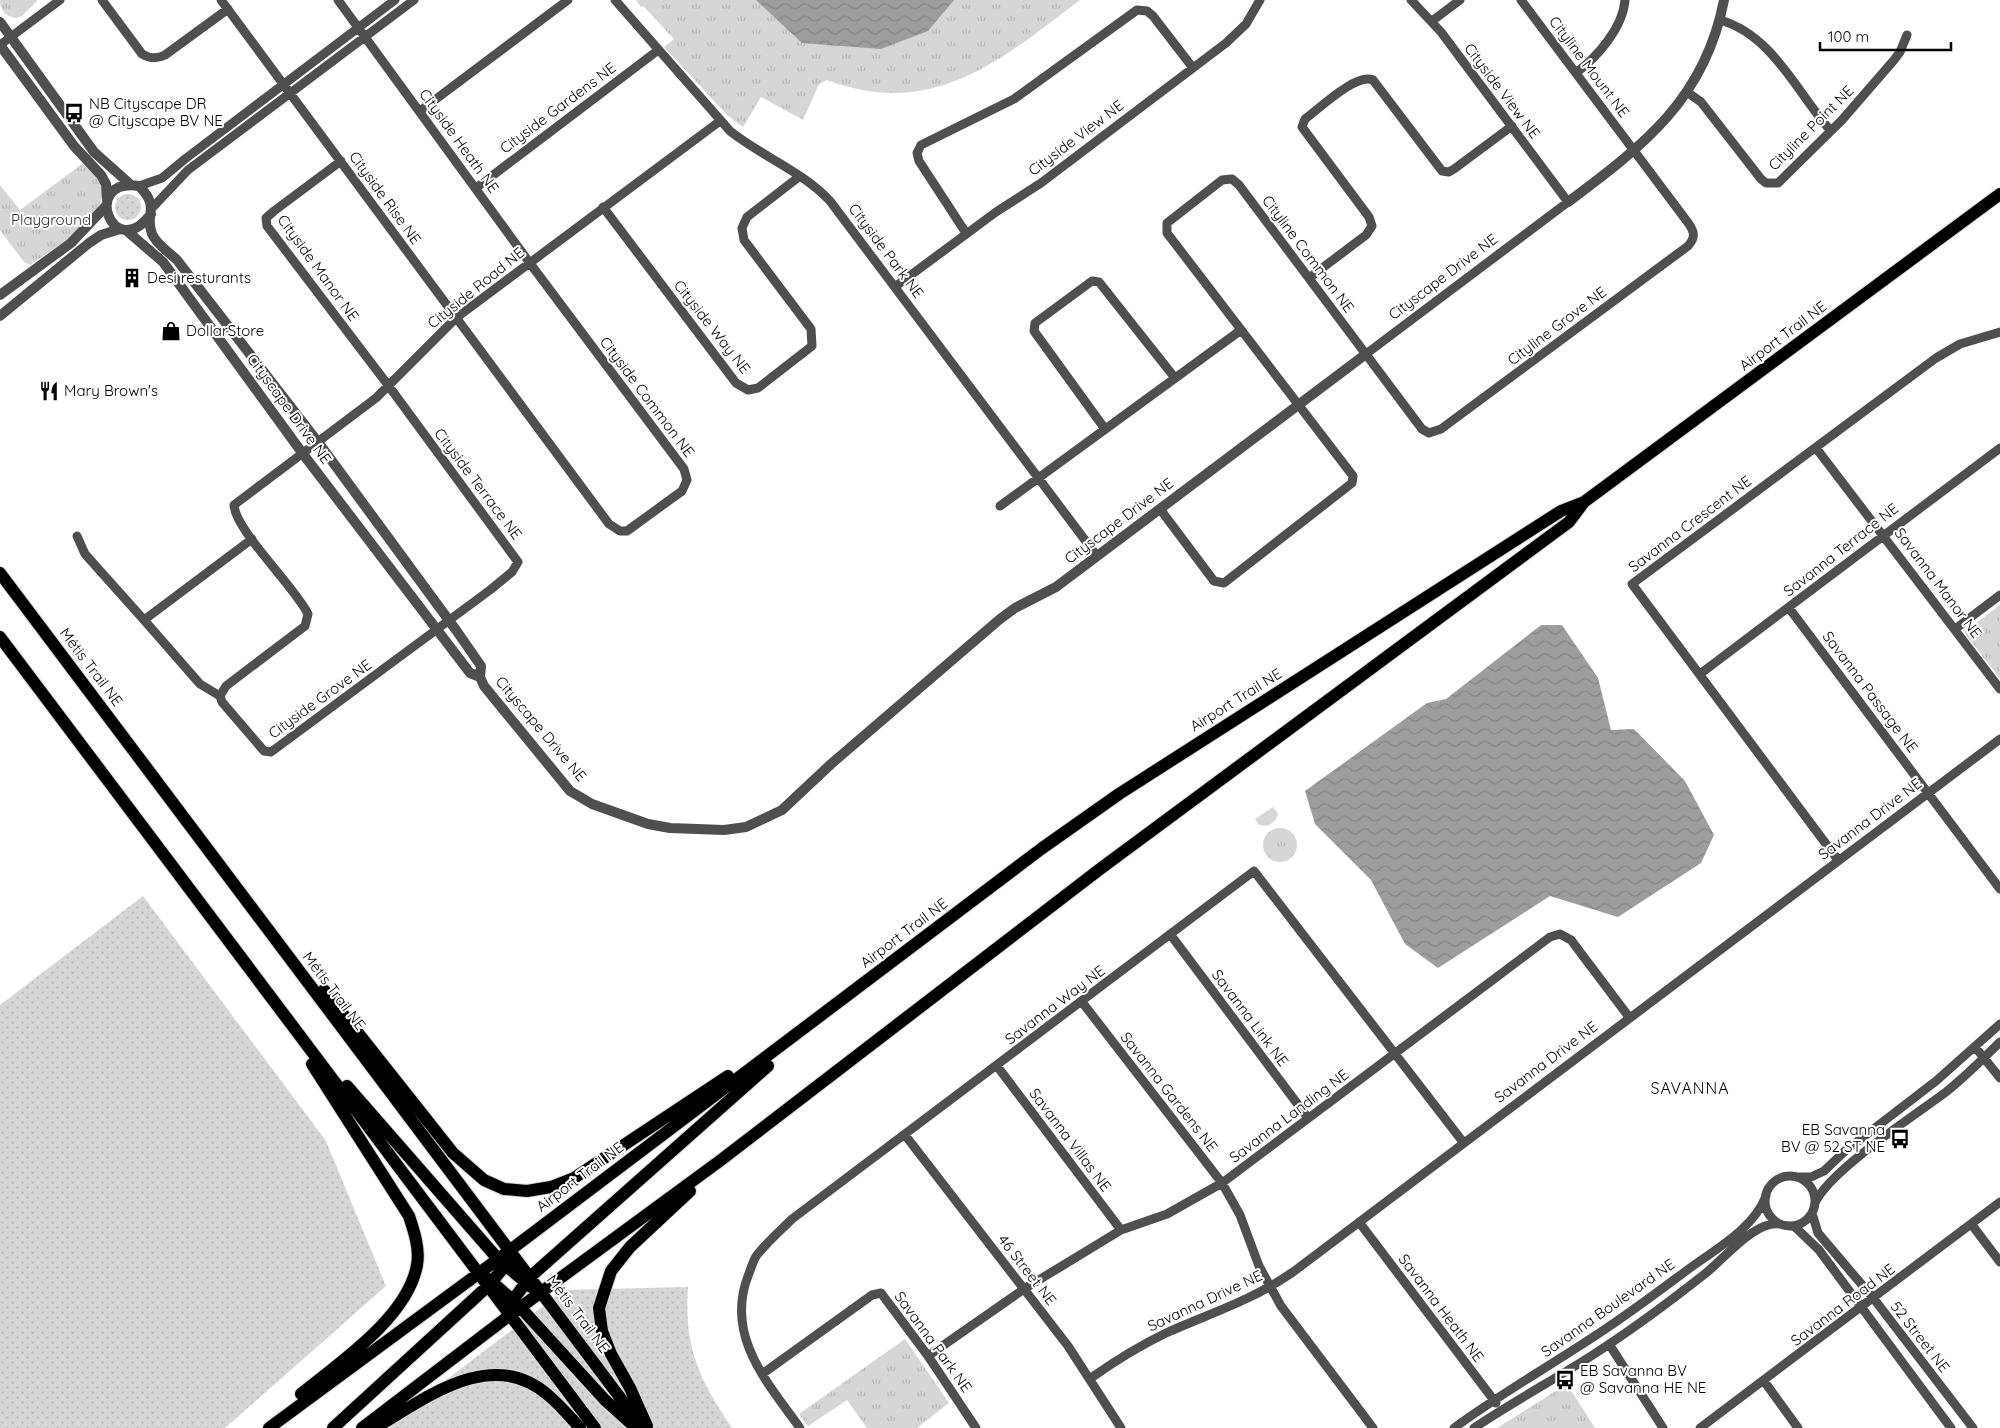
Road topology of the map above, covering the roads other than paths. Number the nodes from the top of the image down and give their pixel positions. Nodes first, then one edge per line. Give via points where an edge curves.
1 (60, 0) edge
2 (102, 0) edge
3 (221, 0) edge
4 (338, 0) edge
5 (395, 0) edge
6 (414, 0) edge
7 (568, 0) edge
8 (615, 0) edge
9 (1260, 0) edge
10 (1411, 0) edge
11 (1460, 0) edge
12 (1521, 0) edge
13 (1625, 0) edge
14 (1724, 0) edge
15 (228, 9) junction
16 (1720, 20) junction
17 (1432, 21) junction
18 (0, 22) edge
19 (359, 27) junction
20 (1907, 35) dead end
21 (12, 36) junction
22 (366, 37) junction
23 (0, 45) edge
24 (658, 51) junction
25 (1193, 68) junction
26 (1576, 73) junction
27 (284, 83) junction
28 (1687, 92) junction
29 (291, 93) junction
30 (420, 111) junction
31 (720, 121) junction
32 (1512, 126) junction
33 (1831, 131) junction
34 (1634, 151) junction
35 (341, 161) junction
36 (800, 176) junction
37 (135, 185) junction
38 (476, 188) junction
39 (2000, 194) edge
40 (1568, 202) junction
41 (106, 203) junction
42 (603, 207) junction
43 (152, 211) junction
44 (123, 230) junction
45 (966, 233) junction
46 (529, 262) junction
47 (1309, 278) junction
48 (896, 286) junction
49 (0, 295) edge
50 (0, 316) edge
51 (456, 318) junction
52 (1241, 330) junction
53 (2000, 332) edge
54 (1366, 354) junction
55 (1175, 378) junction
56 (388, 386) junction
57 (1298, 405) junction
58 (1105, 429) junction
59 (318, 442) junction
60 (1816, 448) junction
61 (2000, 448) edge
62 (303, 454) junction
63 (1039, 478) junction
64 (1584, 502) junction
65 (1000, 506) dead end
66 (1160, 509) junction
67 (1884, 535) junction
68 (77, 536) dead end
69 (252, 539) junction
70 (1097, 556) junction
71 (0, 573) edge
72 (2000, 595) edge
73 (1789, 608) junction
74 (144, 620) junction
75 (449, 621) junction
76 (1955, 629) junction
77 (438, 630) junction
78 (0, 637) edge
79 (1700, 674) junction
80 (480, 677) junction
81 (2000, 689) edge
82 (220, 696) junction
83 (2000, 739) edge
84 (1928, 792) junction
85 (209, 851) junction
86 (1838, 860) junction
87 (2000, 890) edge
88 (1170, 934) junction
89 (253, 972) junction
90 (1082, 1002) junction
91 (837, 1004) junction
92 (1629, 1017) junction
93 (2000, 1024) edge
94 (300, 1035) junction
95 (2000, 1042) edge
96 (1975, 1048) junction
97 (1394, 1054) junction
98 (1984, 1058) junction
99 (997, 1066) junction
100 (2000, 1078) edge
101 (1308, 1118) junction
102 (904, 1135) junction
103 (1463, 1142) junction
104 (721, 1160) junction
105 (1799, 1177) junction
106 (1222, 1183) junction
107 (1766, 1196) junction
108 (2000, 1202) edge
109 (1815, 1204) junction
110 (1812, 1213) junction
111 (1359, 1222) junction
112 (1780, 1224) junction
113 (1972, 1225) junction
114 (1794, 1226) junction
115 (1121, 1230) junction
116 (509, 1250) junction
117 (502, 1262) junction
118 (2000, 1262) edge
119 (478, 1273) junction
120 (528, 1280) junction
121 (491, 1284) junction
122 (1024, 1288) junction
123 (1270, 1288) junction
124 (542, 1293) junction
125 (1874, 1299) junction
126 (514, 1307) junction
127 (1862, 1308) junction
128 (1608, 1344) junction
129 (928, 1356) junction
130 (762, 1374) junction
131 (1091, 1378) junction
132 (1764, 1381) junction
133 (1493, 1400) junction
134 (1501, 1410) junction
135 (260, 1428) edge
136 (269, 1428) edge
137 (333, 1428) edge
138 (362, 1428) edge
139 (376, 1428) edge
140 (580, 1428) edge
141 (594, 1428) edge
142 (636, 1428) edge
143 (643, 1428) edge
144 (648, 1428) edge
145 (800, 1428) edge
146 (976, 1428) edge
147 (1121, 1428) edge
148 (1373, 1428) edge
149 (1454, 1428) edge
150 (1474, 1428) edge
151 (1663, 1428) edge
152 (1700, 1428) edge
153 (1798, 1428) edge
154 (1951, 1428) edge
155 (1973, 1428) edge

1 - 21 street
2 - 15 street via 142,54 159,58
3 - 15 street, Cityside Rise NE
4 - 19 street, Cityside Heath NE
5 - 19 street
6 - 22 street
7 - 30 street
8 - 24 street, Cityside Park NE
9 - 25 street, Cityside View NE via 1237,34
10 - 17 street, Cityside View NE
11 - 17 street
12 - 26 street, Cityline Mount NE
13 - 26 street via 1611,34 1590,63
14 - 16 street, Cityscape Drive NE
15 - 27 street, Cityside Rise NE
16 - 28 street, Cityscape Drive NE via 1702,66
16 - 33 street via 1743,29 1763,44
17 - 32 street, Cityside View NE
18 - 21 street
19 - 22 street, Cityside Heath NE
19 - 27 street
20 - 33 street, Cityline Point NE via 1894,60
21 - 23 street
21 - 37 street via 94,152
22 - 29 street
22 - 30 street, Cityside Heath NE
23 - 41 street via 74,146 101,174 107,190
24 - 31 street, Cityside Park NE
24 - 38 street, Cityside Gardens NE
25 - 45 street, Cityside View NE via 1047,179
25 - 45 street via 1152,16 1147,11 1137,10 1014,99 921,145 917,153 919,161
26 - 34 street, Cityline Mount NE
27 - 29 street, Cityside Rise NE
27 - 37 street via 162,178
28 - 33 street, Cityline Point NE via 1701,102 1766,183 1784,180
28 - 34 street, Cityscape Drive NE via 1666,120
29 - 35 street, Cityside Rise NE
29 - 43 street via 188,170
30 - 38 street, Cityside Heath NE
31 - 36 street, Cityside Park NE via 746,144
31 - 42 street, Cityside Road NE
32 - 40 street, Cityside View NE
32 - 47 street via 1449,172 1437,166 1373,80 1357,80 1327,102 1305,119 1302,127 1372,226 1366,236
34 - 40 street, Cityscape Drive NE
34 - 54 street, Cityline Grove NE via 1691,227 1694,237 1688,246 1436,432 1422,429
35 - 51 street, Cityside Rise NE
35 - 56 street, Cityside Manor NE via 266,218 267,226
36 - 42 street, Cityside Way NE via 747,217 742,228 744,240 811,329 812,346 758,388 748,390 736,383
36 - 48 street, Cityside Park NE via 830,201
37 - 41 street via 116,188
37 - 43 street via 148,195
38 - 46 street, Cityside Heath NE
39 - 64 main road, Airport Trail NE
40 - 54 street, Cityscape Drive NE
41 - 44 street via 110,219
41 - 49 street via 71,243
42 - 46 street, Cityside Road NE
43 - 44 street via 141,226
43 - 59 street, Cityscape Drive NE via 150,224 153,235 177,260
44 - 50 street via 95,238
44 - 62 street, Cityscape Drive NE via 163,262
45 - 48 street, Cityside View NE
46 - 51 street, Cityside Road NE
46 - 51 street, Cityside Common NE via 684,469 686,480 682,491 632,528 620,532 613,529
47 - 52 street, Cityline Common NE via 1236,181 1222,180 1168,223 1167,233
47 - 54 street, Cityline Common NE
48 - 63 street, Cityside Park NE
51 - 56 street, Cityside Road NE
52 - 55 street
52 - 57 street
53 - 60 street, Savanna Crescent NE via 1970,339 1948,350
54 - 57 street, Cityscape Drive NE
55 - 58 street
55 - 58 street via 1099,282 1092,281 1035,323 1034,331
56 - 59 street, Cityside Road NE
56 - 75 street, Cityside Terrace NE via 518,562 512,572
57 - 66 street, Cityscape Drive NE
57 - 66 street via 1353,476 1352,483 1224,583 1214,581
58 - 63 street
59 - 62 street, Cityside Road NE
59 - 75 street, Cityscape Drive NE
60 - 67 street, Savanna Manor NE
60 - 79 street, Savanna Crescent NE via 1632,584
61 - 67 street, Savanna Terrace NE
62 - 69 street, Cityside Road NE via 234,505 237,517
62 - 77 street, Cityscape Drive NE
63 - 65 street
63 - 70 street, Cityside Park NE
64 - 91 main road, Airport Trail NE via 1561,511 1119,794
64 - 104 main road, Airport Trail NE via 1569,522 1100,869
66 - 70 street, Cityscape Drive NE
67 - 73 street, Savanna Terrace NE
67 - 76 street, Savanna Manor NE
68 - 74 street via 85,554
69 - 74 street
69 - 82 street via 306,610 309,619 305,626 226,686
70 - 80 street, Cityscape Drive NE via 1056,587 1015,608 831,764 782,810 746,828 670,828 648,824 592,804 570,791
71 - 85 main road, Métis Trail NE
72 - 76 street
73 - 79 street, Savanna Terrace NE
73 - 84 street, Savanna Passage NE
74 - 82 street via 200,684
75 - 77 street, Cityside Terrace NE
75 - 80 street, Cityscape Drive NE via 481,666
76 - 81 street, Savanna Manor NE
77 - 80 street, Cityscape Drive NE via 470,673
77 - 82 street, Cityside Grove NE via 271,752 264,751
78 - 89 main road
79 - 86 street, Savanna Crescent NE
83 - 84 street, Savanna Drive NE
84 - 86 street, Savanna Drive NE
84 - 87 street, Savanna Passage NE
85 - 91 main road via 312,974 453,1152 484,1180 504,1189 528,1191 574,1178
85 - 116 main road, Métis Trail NE
86 - 92 street, Savanna Drive NE
88 - 90 street, Savanna Way NE
88 - 97 street, Savanna Way NE via 1254,871
88 - 101 street, Savanna Link NE
89 - 94 main road
89 - 135 main road via 409,1216 418,1253 418,1264 407,1293 383,1323
90 - 99 street, Savanna Way NE
90 - 106 street, Savanna Gardens NE
91 - 116 main road, Airport Trail NE
91 - 120 main road
92 - 97 street, Savanna Landing NE via 1571,940 1560,934 1550,937
92 - 103 street, Savanna Drive NE
93 - 96 street
94 - 117 main road
94 - 119 main road
95 - 98 street
96 - 98 street
96 - 105 street via 1824,1171 1811,1177
97 - 101 street, Savanna Landing NE
97 - 103 street, Savanna Way NE
98 - 100 street
98 - 109 street via 1948,1090 1843,1170 1821,1191
99 - 102 street, Savanna Way NE
99 - 115 street, Savanna Villas NE
101 - 106 street, Savanna Landing NE
102 - 122 street, 46 Street NE
102 - 130 street, Savanna Way NE via 792,1219 756,1256 743,1290 741,1324 750,1353
103 - 111 street, Savanna Drive NE
104 - 124 main road, Airport Trail NE
104 - 144 main road via 630,1247 611,1271 598,1308 602,1331
105 - 107 street via 1774,1182
105 - 109 street via 1813,1190
106 - 115 street, Savanna Landing NE via 1167,1214
106 - 123 street, Savanna Gardens NE via 1240,1215
107 - 112 street via 1766,1210
107 - 133 street, Savanna Boulevard NE via 1752,1219 1718,1247 1623,1317
108 - 113 street, Savanna Road NE
109 - 110 street
110 - 114 street via 1804,1222
110 - 125 street, 52 Street NE via 1818,1233
111 - 123 street, Savanna Drive NE
111 - 133 street, Savanna Heath NE
112 - 114 street
112 - 128 street, Savanna Boulevard NE via 1763,1226 1751,1234 1707,1272
113 - 118 street
113 - 125 street, Savanna Road NE
114 - 127 street, 52 Street NE via 1819,1250
115 - 122 street, Savanna Landing NE
116 - 117 main road, Airport Trail NE
116 - 120 main road, Métis Trail NE
117 - 119 main road, Airport Trail NE
117 - 120 main road
117 - 121 main road
119 - 121 main road
119 - 136 main road, Airport Trail NE
120 - 124 main road, Métis Trail NE
120 - 126 main road
121 - 126 main road
121 - 137 main road
122 - 129 street, Savanna Landing NE
122 - 131 street, 46 Street NE
123 - 131 street, Savanna Drive NE via 1150,1342
123 - 148 street, Savanna Gardens NE
124 - 126 main road, Airport Trail NE
124 - 143 main road, Métis Trail NE
125 - 127 street, Savanna Road NE
125 - 155 street, 52 Street NE
126 - 138 main road, Airport Trail NE
126 - 141 main road
126 - 142 main road via 604,1400
127 - 132 street, Savanna Road NE
127 - 154 street, 52 Street NE
128 - 134 street, Savanna Boulevard NE
128 - 151 street
129 - 130 street, Savanna Park NE via 881,1293 872,1294
129 - 146 street, Savanna Park NE
130 - 145 street, Savanna Way NE
131 - 147 street, 46 Street NE
132 - 152 street, Savanna Road NE
132 - 153 street
133 - 134 street, Savanna Heath NE
133 - 149 street, Savanna Boulevard NE
134 - 150 street, Savanna Boulevard NE
139 - 140 main road via 427,1398 485,1374 518,1378 548,1394

